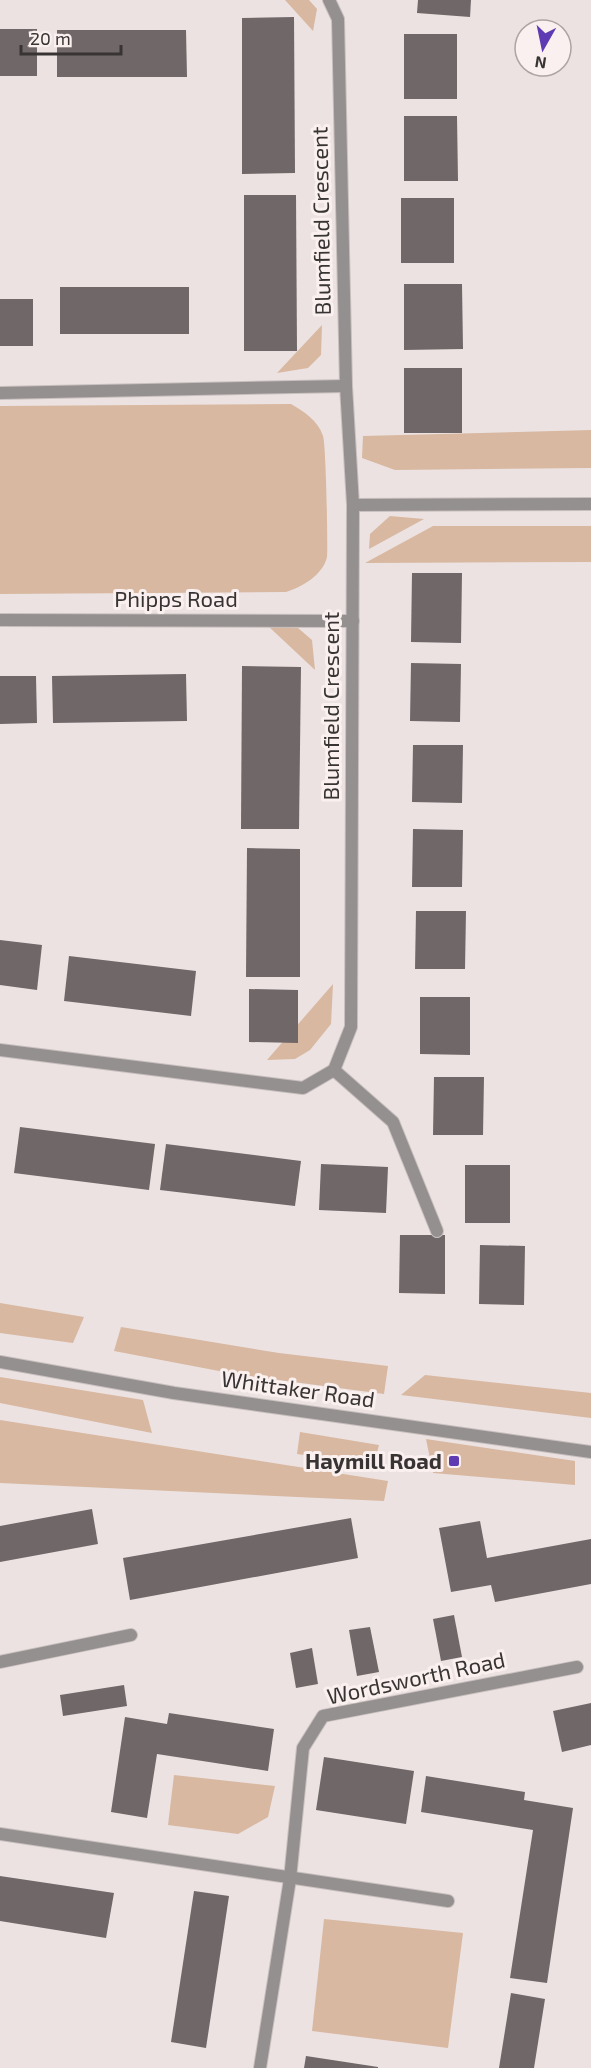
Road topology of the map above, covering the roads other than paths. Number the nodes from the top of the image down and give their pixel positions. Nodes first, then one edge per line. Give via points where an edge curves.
1 (329, 0) edge
2 (346, 386) junction
3 (0, 393) edge
4 (591, 504) edge
5 (353, 505) junction
6 (0, 620) edge
7 (353, 621) junction
8 (0, 1050) edge
9 (334, 1070) junction
10 (436, 1231) dead end
11 (0, 1362) edge
12 (591, 1452) edge
13 (131, 1635) dead end
14 (0, 1662) edge
15 (577, 1666) dead end
16 (0, 1834) edge
17 (290, 1879) junction
18 (448, 1901) dead end
19 (260, 2068) edge

1 - 2 street, Blumfield Crescent via 338,19
2 - 3 street
2 - 5 street, Blumfield Crescent
4 - 5 street
5 - 7 street, Blumfield Crescent
6 - 7 street, Phipps Road
7 - 9 street, Blumfield Crescent via 351,1027
8 - 9 street via 303,1088
9 - 10 street via 393,1122
11 - 12 street, Whittaker Road via 174,1393
13 - 14 street
15 - 17 street, Wordsworth Road via 323,1716 303,1748
16 - 17 street
17 - 18 street
17 - 19 street, Wordsworth Road

